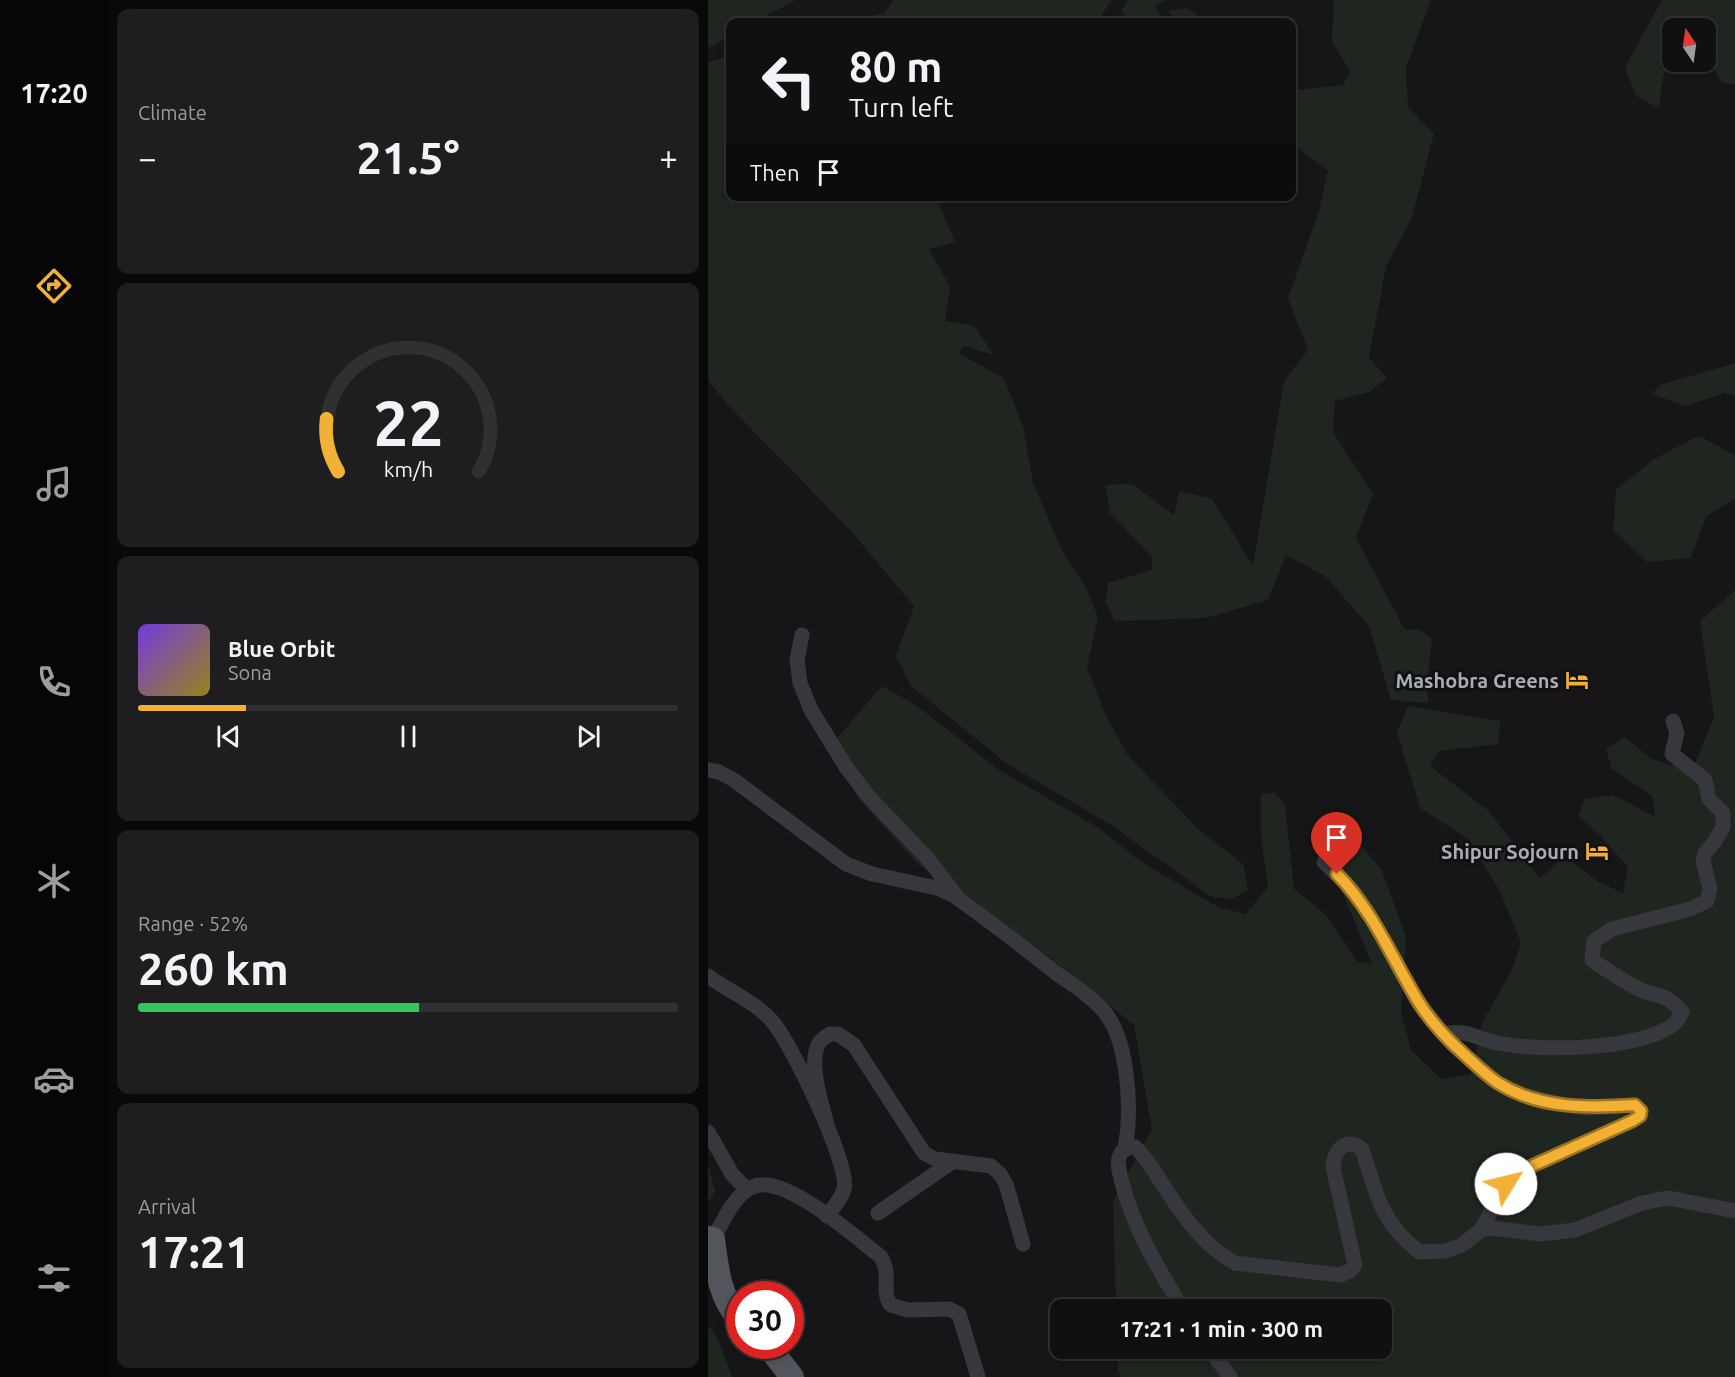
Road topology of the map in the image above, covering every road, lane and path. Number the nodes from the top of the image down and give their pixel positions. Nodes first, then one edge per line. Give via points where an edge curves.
1 (802, 635) dead end
2 (1673, 721) dead end
3 (708, 770) edge
4 (1324, 862) dead end
5 (958, 898) junction
6 (708, 976) edge
7 (1448, 1039) junction
8 (828, 1129) junction
9 (708, 1132) edge
10 (1125, 1148) junction
11 (952, 1162) junction
12 (747, 1190) junction
13 (1735, 1211) edge
14 (878, 1213) dead end
15 (827, 1216) junction
16 (1481, 1230) junction
17 (711, 1238) edge
18 (1023, 1244) dead end
19 (1176, 1299) edge
20 (726, 1301) edge
21 (778, 1359) edge
22 (1217, 1359) edge
23 (792, 1377) edge
24 (978, 1377) edge
25 (1230, 1377) edge

1 - 5 street via 797,660 800,683 816,718 869,797
2 - 7 street via 1677,733 1672,754 1705,780 1709,799 1723,813 1723,827 1703,861 1710,889 1707,901 1612,929 1594,941 1592,960 1634,987 1672,1000 1682,1012 1676,1023 1652,1036 1572,1048 1497,1043 1459,1032 1449,1033
3 - 5 street via 734,780 846,864 872,874 937,888
4 - 7 street via 1350,887 1368,912 1419,1004
5 - 10 street via 1105,1013 1118,1033 1124,1062 1129,1117
6 - 8 street via 772,1020 791,1049
7 - 16 street via 1498,1083 1524,1095 1587,1108 1635,1105 1641,1111 1632,1121 1516,1173
8 - 11 street via 815,1061 819,1042 830,1034 838,1034 854,1045 924,1153
8 - 15 street via 845,1182
9 - 12 street via 732,1174
10 - 16 street via 1135,1147 1145,1156 1189,1223 1222,1256 1235,1263 1340,1275 1350,1271 1355,1265 1333,1167 1334,1155 1349,1144 1362,1149 1388,1221 1419,1252 1445,1251 1462,1245
10 - 19 street via 1118,1167 1129,1208 1146,1248
11 - 14 street
11 - 18 street via 991,1166 1000,1174
12 - 15 street via 764,1185 784,1189
12 - 17 street
13 - 16 street via 1668,1198 1642,1203 1575,1230 1540,1234
15 - 24 street via 886,1264 886,1296 891,1305 908,1310 949,1309 959,1314
17 - 20 main road
21 - 23 main road
22 - 25 street

